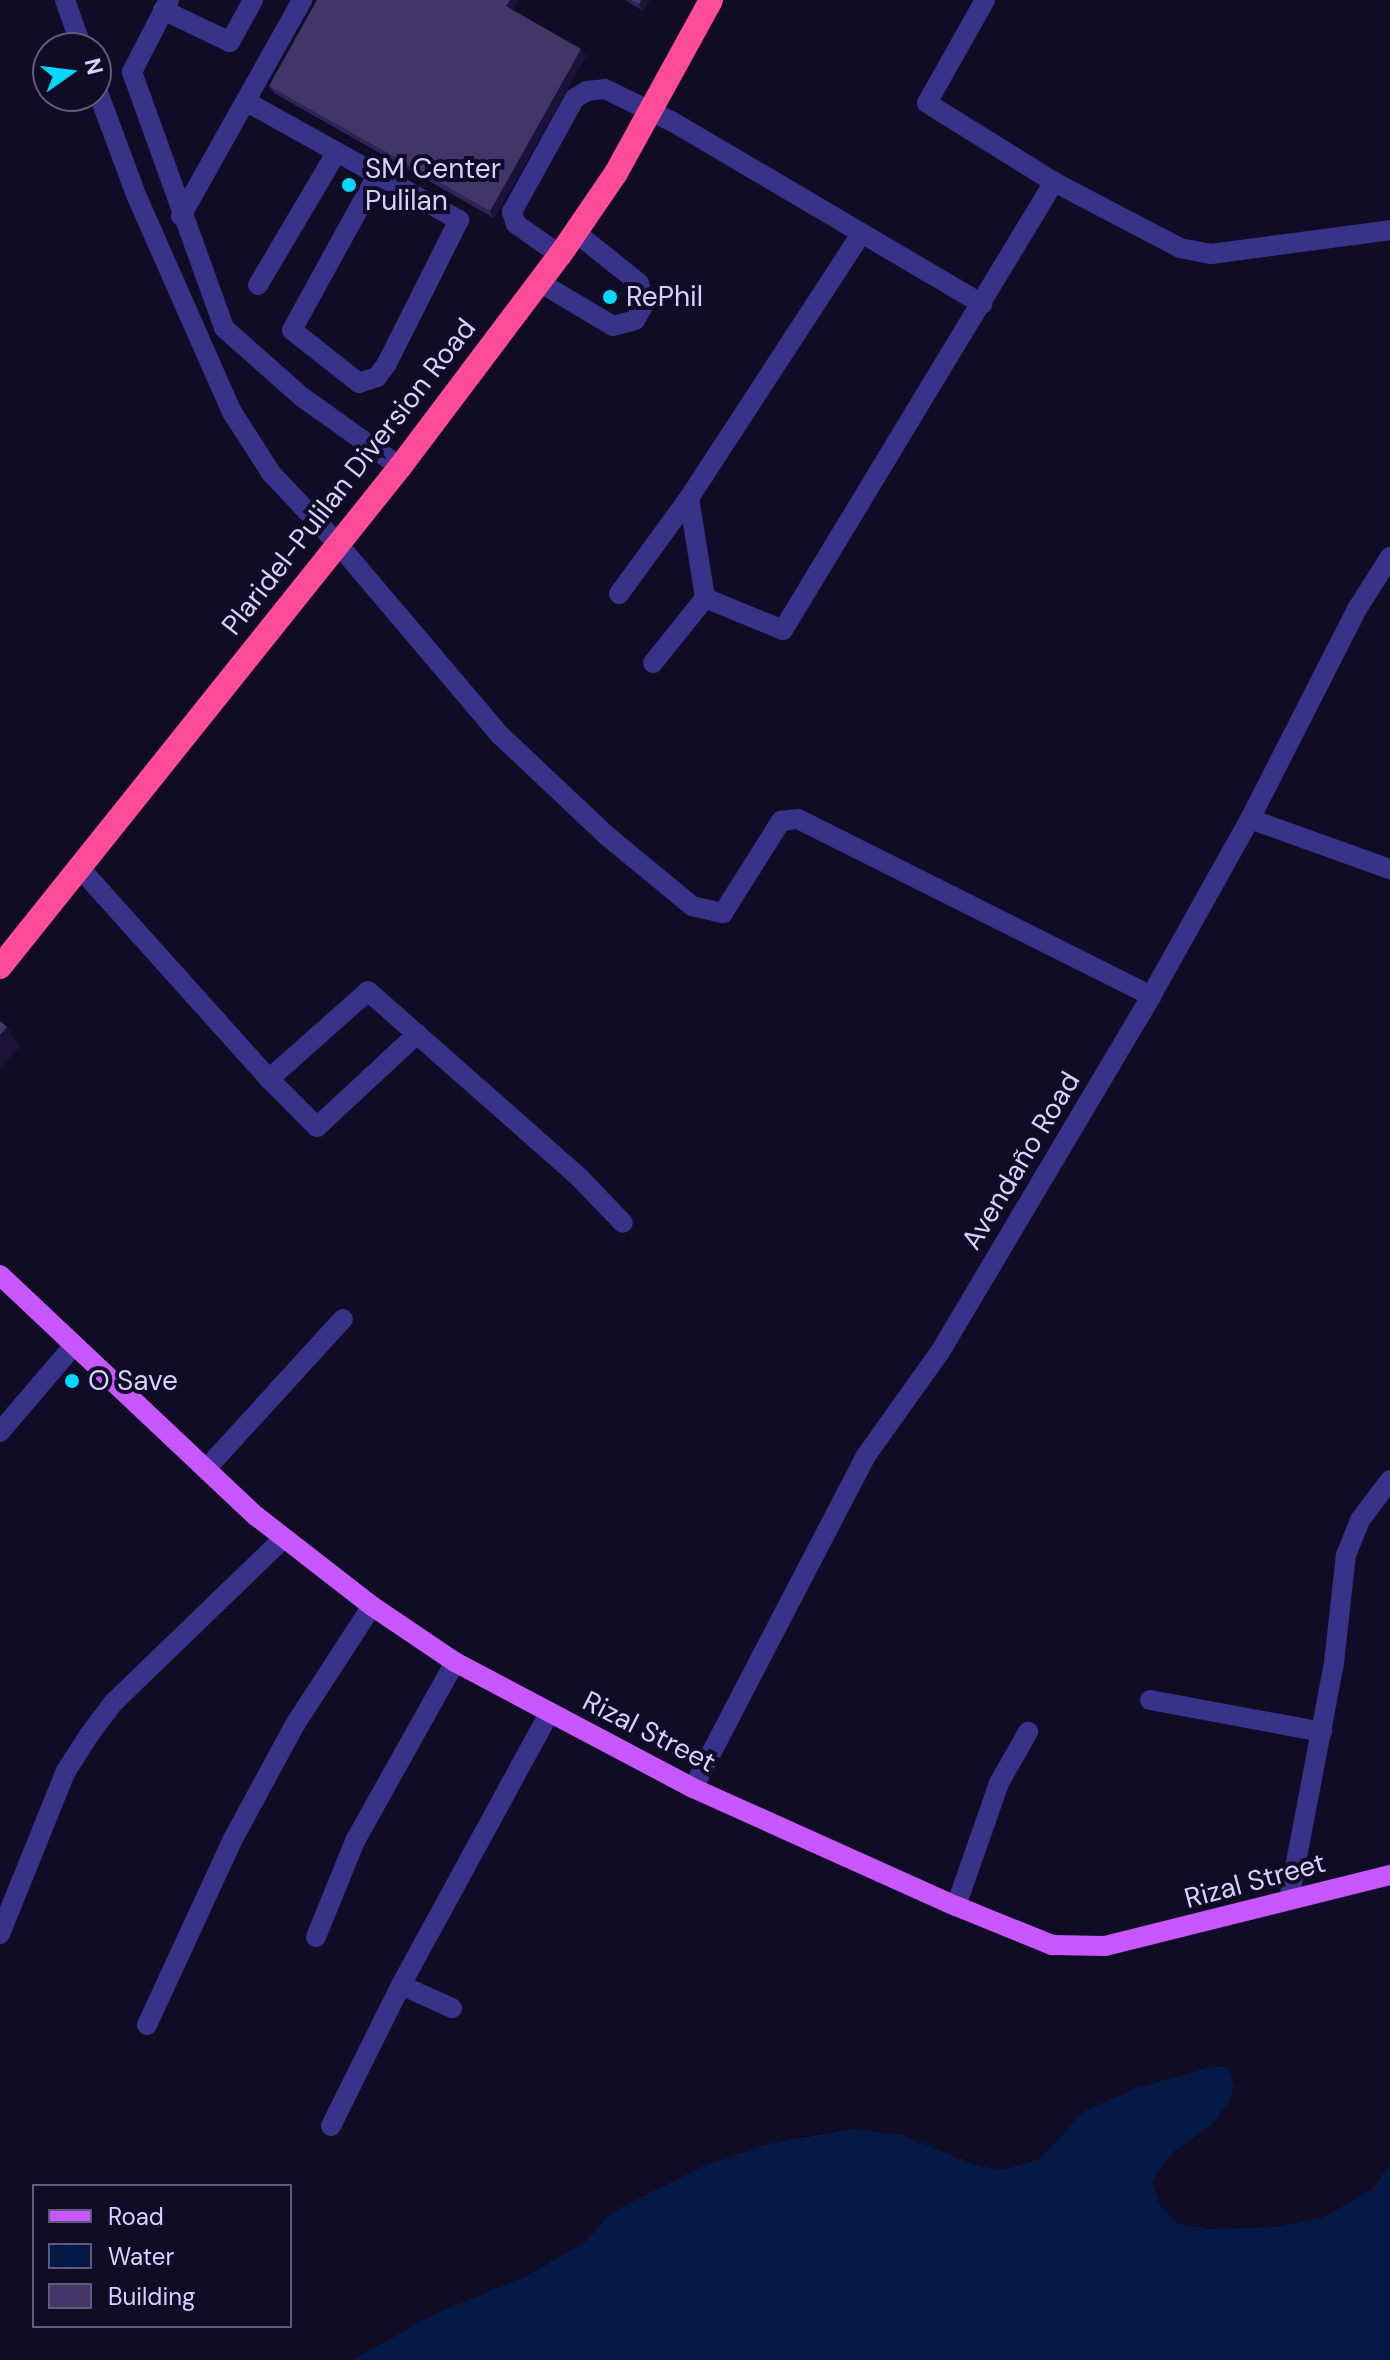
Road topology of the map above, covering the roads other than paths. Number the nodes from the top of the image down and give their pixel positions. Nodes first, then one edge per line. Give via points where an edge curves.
1 (65, 0) edge
2 (253, 0) edge
3 (302, 0) edge
4 (711, 0) edge
5 (985, 0) edge
6 (166, 5) edge
7 (76, 32) edge
8 (247, 102) junction
9 (652, 110) junction
10 (105, 112) edge
11 (336, 153) junction
12 (376, 177) junction
13 (1054, 182) junction
14 (181, 216) junction
15 (1390, 230) edge
16 (575, 232) junction
17 (862, 233) junction
18 (560, 255) junction
19 (539, 282) junction
20 (258, 285) dead end
21 (982, 304) junction
22 (400, 467) junction
23 (689, 498) junction
24 (338, 544) junction
25 (1390, 557) edge
26 (619, 594) dead end
27 (705, 598) junction
28 (653, 663) dead end
29 (1250, 819) junction
30 (78, 866) junction
31 (1390, 869) edge
32 (0, 967) edge
33 (1151, 996) junction
34 (417, 1034) junction
35 (269, 1079) junction
36 (623, 1223) dead end
37 (0, 1275) edge
38 (343, 1319) dead end
39 (74, 1345) junction
40 (0, 1432) edge
41 (206, 1469) junction
42 (1389, 1482) edge
43 (283, 1539) junction
44 (372, 1606) junction
45 (455, 1662) junction
46 (1150, 1700) dead end
47 (550, 1712) junction
48 (1028, 1732) dead end
49 (1322, 1732) junction
50 (693, 1788) junction
51 (1390, 1875) edge
52 (1289, 1899) junction
53 (956, 1906) junction
54 (0, 1934) edge
55 (316, 1937) dead end
56 (401, 1985) junction
57 (452, 2008) dead end
58 (147, 2025) dead end
59 (331, 2126) dead end

1 - 7 street
2 - 6 street via 230,42
3 - 8 street
4 - 9 highway, Plaridel-Pulilan Diversion Road
5 - 13 street via 927,103
6 - 14 street via 132,72
8 - 11 street
8 - 14 street
9 - 16 highway, Plaridel-Pulilan Diversion Road
9 - 17 street
9 - 18 street via 605,89 575,98 512,212 516,224
10 - 24 street via 232,412 271,473
11 - 12 street
11 - 20 street
12 - 12 street via 459,220 386,365 377,377 359,383 292,330
13 - 15 street via 1180,248 1211,254
13 - 21 street
14 - 22 street via 224,328 302,397
16 - 18 highway, Plaridel-Pulilan Diversion Road
16 - 19 street via 639,283 643,306 635,320 613,326
17 - 21 street
17 - 23 street
18 - 19 highway, Plaridel-Pulilan Diversion Road
19 - 22 highway, Plaridel-Pulilan Diversion Road
21 - 27 street via 783,630
22 - 24 highway, Plaridel-Pulilan Diversion Road
23 - 26 street
23 - 27 street
24 - 30 highway, Plaridel-Pulilan Diversion Road
24 - 33 street via 500,735 606,835 692,906 723,913 781,821 798,819
25 - 29 street, Avendaño Road via 1357,609
27 - 28 street
29 - 31 street
29 - 33 street, Avendaño Road
30 - 32 highway, Plaridel-Pulilan Diversion Road
30 - 35 street
33 - 50 street, Avendaño Road via 940,1352 865,1457
34 - 35 street via 368,991
34 - 35 street via 317,1127
34 - 36 street via 580,1178
37 - 39 main road, Rizal Street
38 - 41 street
39 - 40 street
39 - 41 main road, Rizal Street
41 - 43 main road, Rizal Street
42 - 49 street via 1360,1520 1346,1555
43 - 44 main road, Rizal Street
43 - 54 street via 113,1703 89,1735 66,1771
44 - 45 main road, Rizal Street
44 - 58 street via 294,1726 233,1839
45 - 47 main road, Rizal Street
45 - 55 street via 355,1841
46 - 49 street
47 - 50 main road, Rizal Street
47 - 56 street
48 - 53 street via 999,1783
49 - 52 street
50 - 53 main road, Rizal Street
51 - 52 main road, Rizal Street
52 - 53 main road, Rizal Street via 1128,1943 1074,1948 1052,1945
56 - 57 street
56 - 59 street

